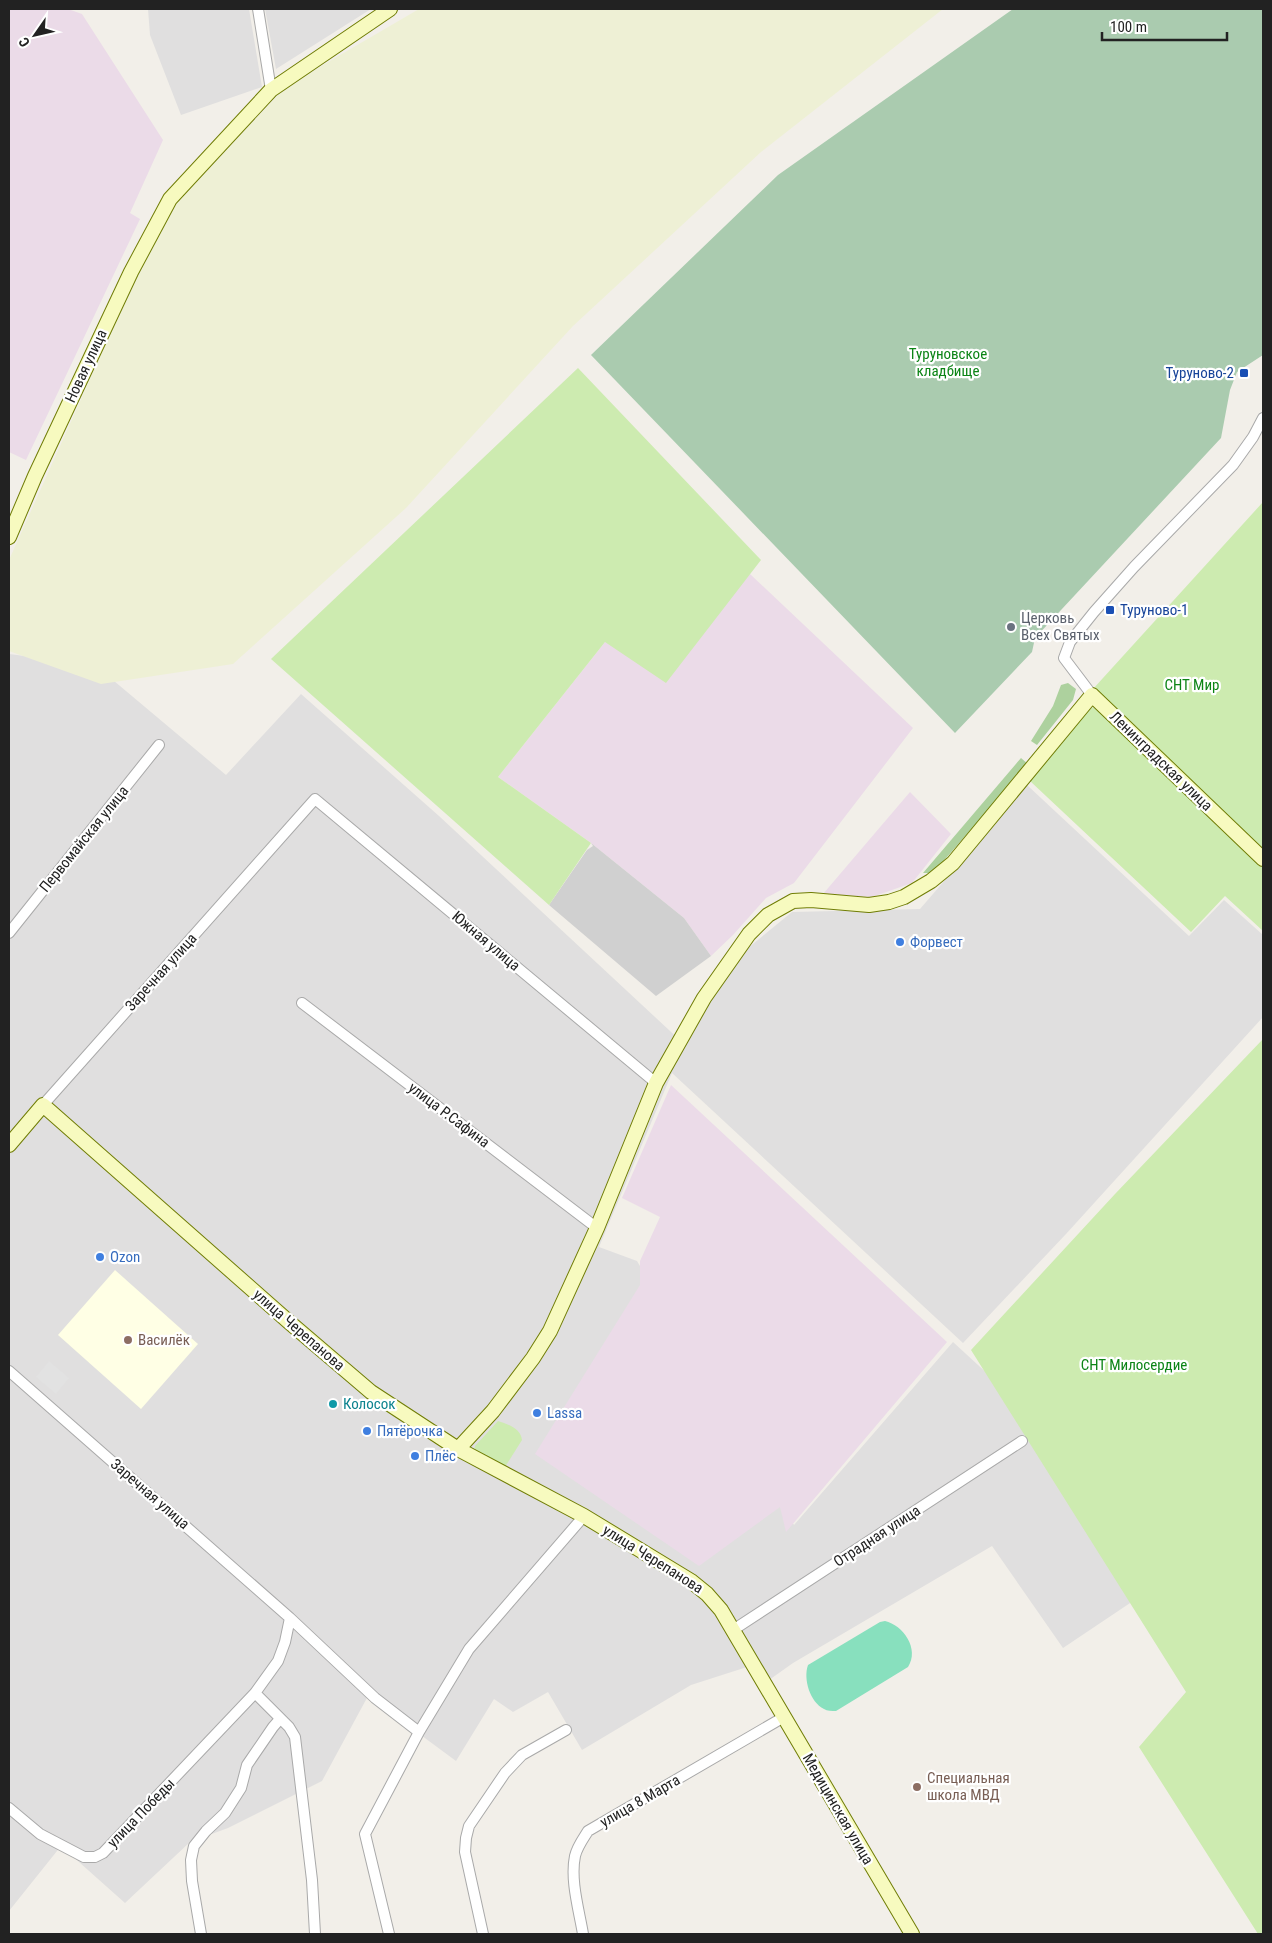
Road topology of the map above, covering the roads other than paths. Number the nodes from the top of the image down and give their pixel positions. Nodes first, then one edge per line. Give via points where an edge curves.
1 (258, 9) edge
2 (390, 9) edge
3 (271, 90) junction
4 (1263, 418) edge
5 (9, 537) edge
6 (1092, 695) junction
7 (159, 745) dead end
8 (316, 799) joint
9 (1263, 859) edge
10 (9, 933) edge
11 (302, 1002) dead end
12 (656, 1083) junction
13 (43, 1105) junction
14 (9, 1145) edge
15 (597, 1228) junction
16 (11, 1376) edge
17 (1022, 1441) dead end
18 (458, 1449) junction
19 (584, 1516) junction
20 (290, 1618) junction
21 (733, 1630) junction
22 (764, 1684) joint
23 (255, 1693) junction
24 (784, 1717) junction
25 (280, 1719) junction
26 (566, 1730) dead end
27 (419, 1732) junction
28 (9, 1808) edge
29 (201, 1934) edge
30 (315, 1934) edge
31 (389, 1934) edge
32 (482, 1934) edge
33 (583, 1934) edge
34 (912, 1934) edge

1 - 3 street
2 - 3 street, Новая улица
3 - 5 street, Новая улица via 170,199 123,290
4 - 6 street, Ленинградская улица via 1233,465 1134,567 1070,642 1064,658
6 - 9 street, Ленинградская улица
6 - 12 street via 953,864 931,881 890,902 869,906 793,901 768,915 749,934 704,998
7 - 10 street, Первомайская улица
8 - 12 street, Южная улица
8 - 13 street, Заречная улица
11 - 15 street, улица Р.Сафина
12 - 15 street
13 - 14 street, Заречная улица
13 - 18 street, улица Черепанова via 372,1392
15 - 18 street via 558,1314 533,1358 493,1411
16 - 20 street, Заречная улица
17 - 21 street, Отрадная улица
18 - 19 street, улица Черепанова
19 - 21 street, улица Черепанова via 700,1587 721,1610
19 - 27 street via 469,1649
20 - 23 street, улица Победы via 278,1662
20 - 27 street, Заречная улица via 375,1698
21 - 22 street, улица Черепанова
22 - 24 street, Медицинская улица
23 - 25 street
23 - 28 street, улица Победы via 103,1853 84,1857 40,1834
24 - 33 street, улица 8 Марта via 588,1831 575,1854 574,1873
24 - 34 street, Медицинская улица
25 - 29 street via 248,1765 241,1788 225,1813 194,1846 192,1881
25 - 30 street via 295,1737
26 - 32 street via 522,1755 469,1826 465,1852
27 - 31 street via 365,1834

